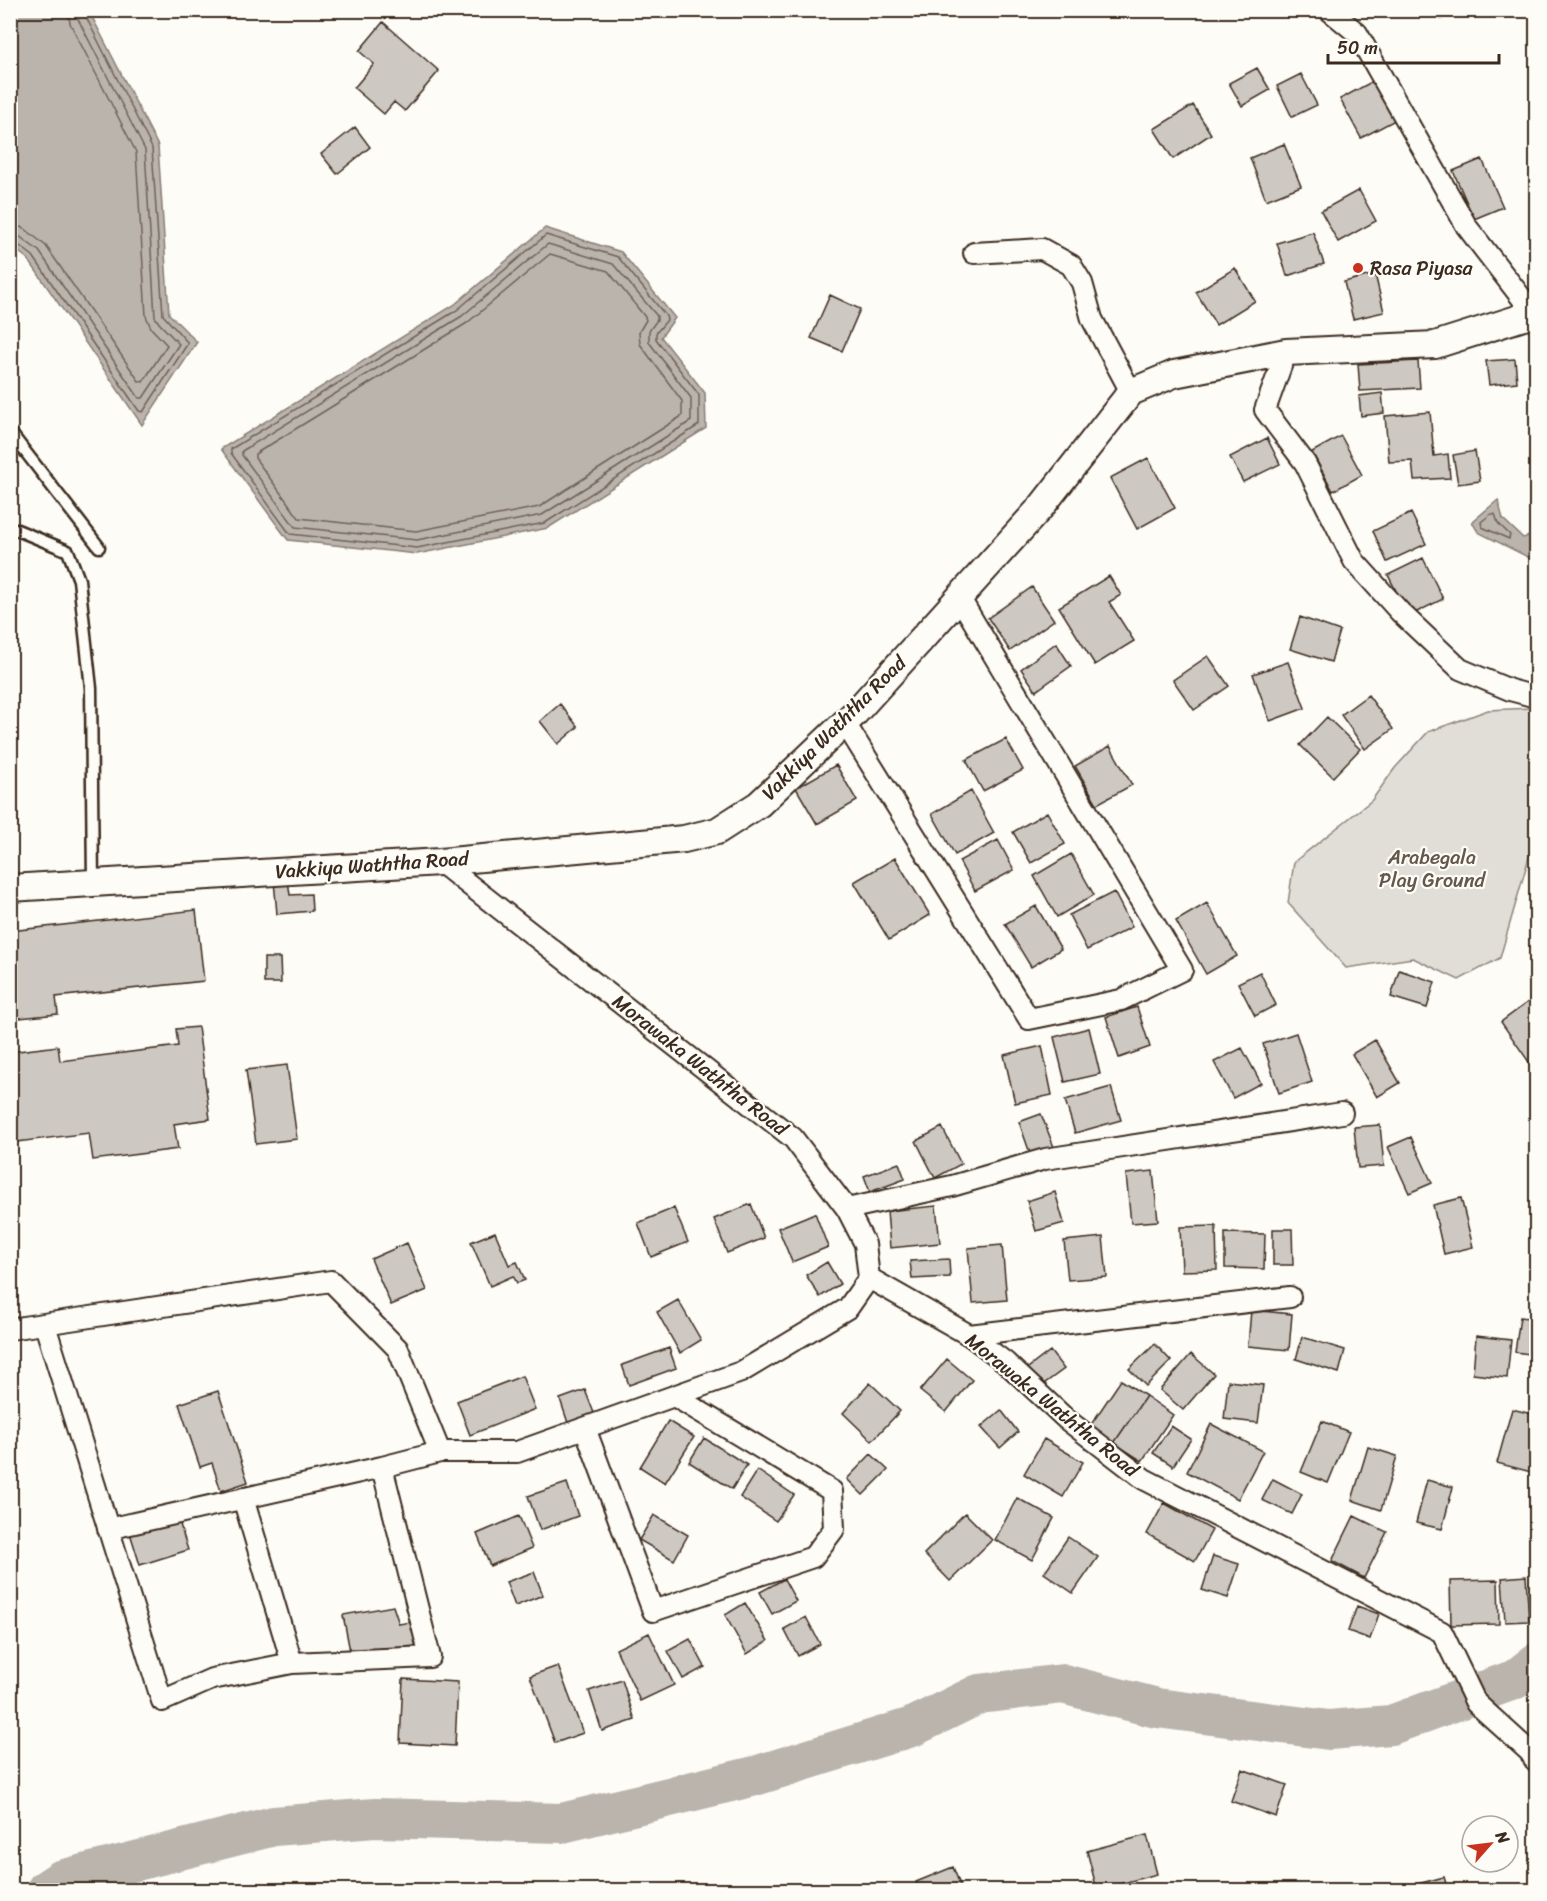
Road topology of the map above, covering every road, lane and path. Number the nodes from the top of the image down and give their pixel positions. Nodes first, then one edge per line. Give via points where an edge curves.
1 (1329, 10) edge
2 (974, 253) dead end
3 (1535, 313) edge
4 (1286, 352) junction
5 (1131, 392) junction
6 (10, 432) edge
7 (10, 527) edge
8 (99, 547) dead end
9 (959, 597) junction
10 (1536, 697) edge
11 (845, 723) junction
12 (440, 862) junction
13 (93, 883) junction
14 (10, 888) edge
15 (1342, 1113) dead end
16 (847, 1209) junction
17 (869, 1278) junction
18 (1290, 1297) dead end
19 (45, 1325) junction
20 (10, 1329) edge
21 (969, 1335) junction
22 (674, 1396) junction
23 (585, 1428) junction
24 (440, 1452) junction
25 (382, 1467) junction
26 (243, 1498) junction
27 (108, 1529) junction
28 (292, 1663) junction
29 (1536, 1762) edge

1 - 3 street via 1357,33 1467,227
2 - 5 street via 1042,249 1071,265 1082,283 1092,319
3 - 4 street, Vakkiya Waththa Road via 1435,345
4 - 5 street, Vakkiya Waththa Road via 1174,374
4 - 10 street via 1265,410 1305,463 1354,561 1460,669
5 - 9 street, Vakkiya Waththa Road via 1041,507
6 - 8 lane
7 - 13 lane via 68,551 79,580 91,688
9 - 11 street, Vakkiya Waththa Road
9 - 11 street via 1182,970 1121,1000 1029,1019
11 - 12 street, Vakkiya Waththa Road via 759,804 717,831 684,839
12 - 13 street, Vakkiya Waththa Road
12 - 16 street, Morawaka Waththa Road via 793,1138
13 - 14 street, Vakkiya Waththa Road
15 - 16 street via 1045,1159 952,1186
16 - 17 street, Morawaka Waththa Road via 865,1244
17 - 21 street, Morawaka Waththa Road
17 - 22 street via 848,1308 741,1372
18 - 21 street
19 - 20 street
19 - 24 street via 331,1281 398,1349
19 - 27 street
21 - 29 street, Morawaka Waththa Road via 1005,1362 1066,1419 1144,1479 1442,1632 1476,1703
22 - 23 street
22 - 23 street via 832,1491 834,1529 813,1557 653,1611
23 - 24 street via 517,1452
24 - 25 street
25 - 26 street
25 - 28 street via 430,1657
26 - 27 street
26 - 28 street
27 - 28 street via 162,1701 212,1679

